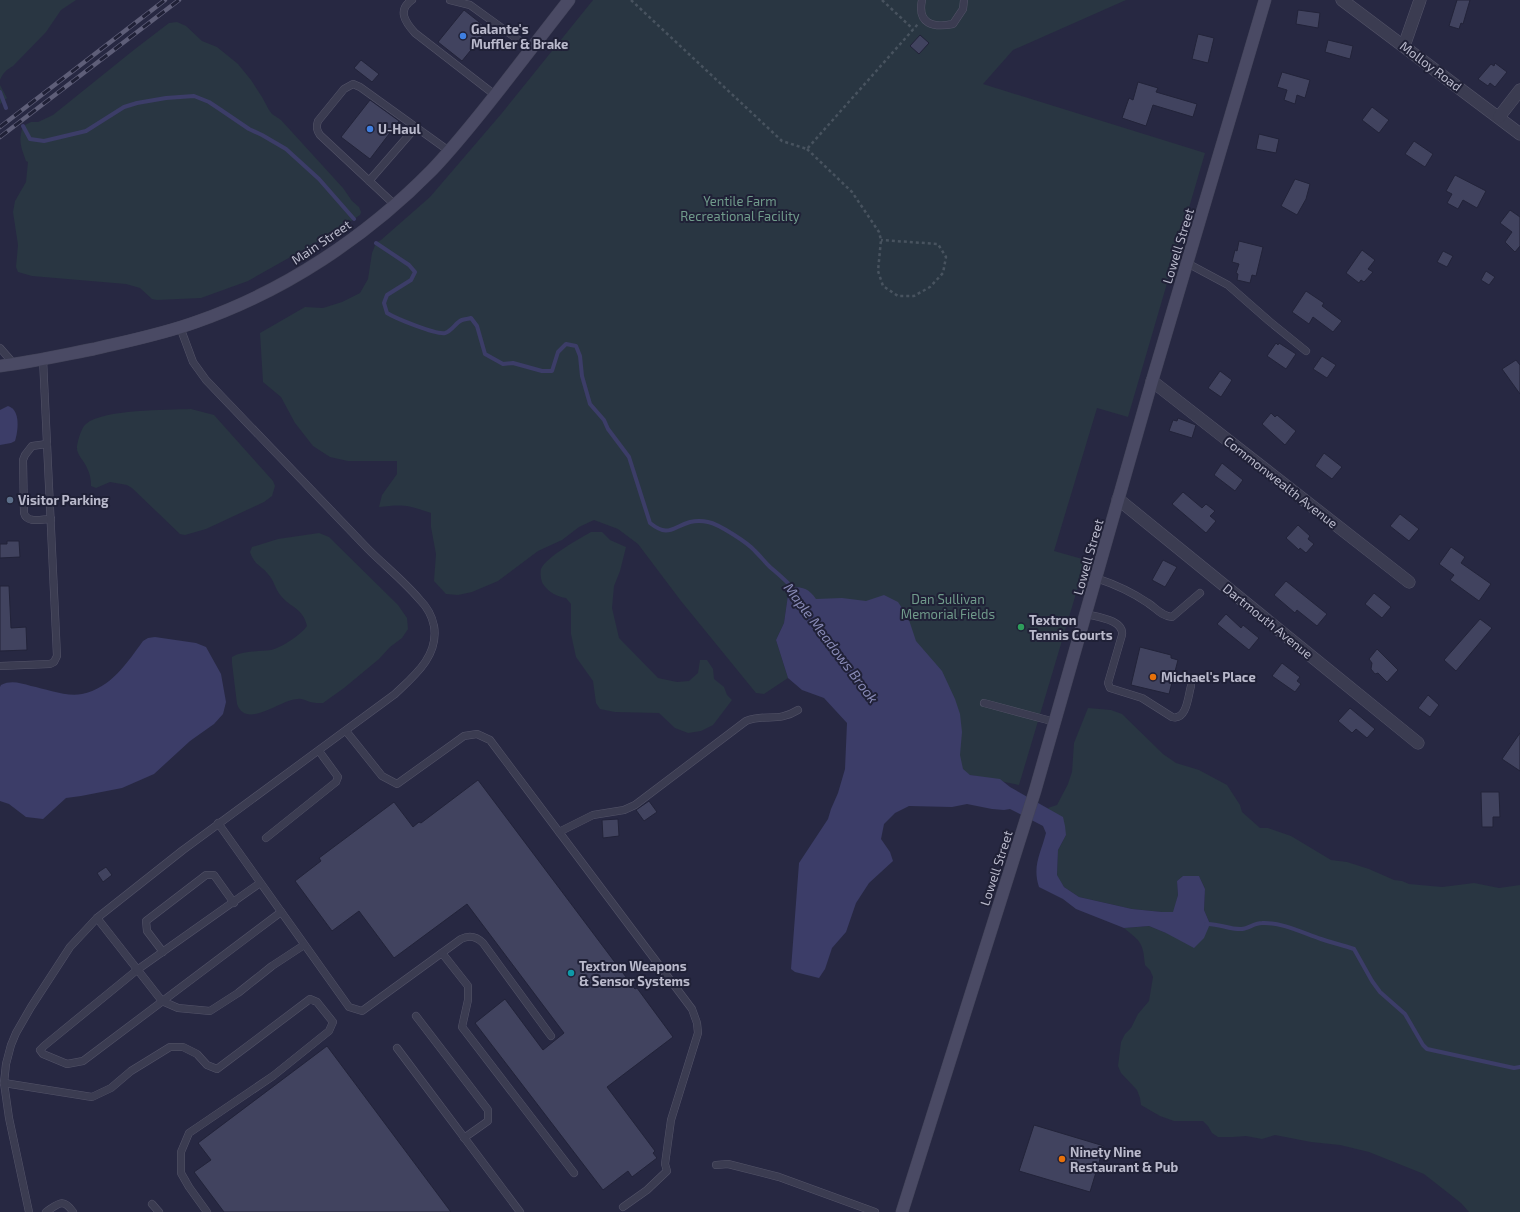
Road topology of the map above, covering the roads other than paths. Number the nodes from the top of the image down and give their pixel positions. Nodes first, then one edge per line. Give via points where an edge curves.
1 (412, 0) edge
2 (450, 0) edge
3 (569, 0) edge
4 (922, 0) edge
5 (964, 0) edge
6 (1265, 0) edge
7 (1342, 0) edge
8 (1420, 0) edge
9 (1404, 46) junction
10 (531, 49) junction
11 (1520, 90) edge
12 (495, 95) junction
13 (1498, 117) junction
14 (416, 127) junction
15 (1520, 134) edge
16 (449, 151) junction
17 (369, 181) junction
18 (394, 205) junction
19 (1187, 263) junction
20 (180, 327) junction
21 (0, 348) edge
22 (1306, 351) dead end
23 (43, 359) junction
24 (14, 364) junction
25 (0, 366) edge
26 (1152, 381) junction
27 (47, 444) junction
28 (1118, 499) junction
29 (51, 519) junction
30 (1096, 578) junction
31 (1409, 582) dead end
32 (1200, 593) dead end
33 (1086, 614) junction
34 (0, 666) edge
35 (1191, 686) dead end
36 (984, 703) dead end
37 (798, 710) dead end
38 (1055, 722) junction
39 (346, 731) junction
40 (1418, 743) dead end
41 (319, 751) junction
42 (218, 823) junction
43 (559, 832) junction
44 (266, 838) dead end
45 (260, 883) junction
46 (234, 902) junction
47 (280, 912) junction
48 (97, 918) junction
49 (304, 945) junction
50 (163, 952) junction
51 (442, 953) junction
52 (137, 970) junction
53 (162, 1001) junction
54 (416, 1016) dead end
55 (551, 1036) dead end
56 (397, 1048) dead end
57 (4, 1084) junction
58 (464, 1138) junction
59 (716, 1165) dead end
60 (574, 1173) dead end
61 (152, 1204) dead end
62 (622, 1207) dead end
63 (29, 1212) edge
64 (46, 1212) edge
65 (73, 1212) edge
66 (159, 1212) edge
67 (207, 1212) edge
68 (520, 1212) edge
69 (875, 1212) edge
70 (902, 1212) edge

1 - 12 lane via 406,4 403,14 407,24
2 - 10 lane via 470,5
3 - 10 main road, Main Street
4 - 5 lane via 920,10 924,19 932,25 940,26 953,24 963,9
6 - 19 main road, Lowell Street
7 - 9 street, Molloy Road
8 - 9 street
9 - 13 street, Molloy Road
10 - 12 main road, Main Street
11 - 13 street
12 - 16 main road, Main Street
13 - 15 street, Molloy Road
14 - 16 lane
14 - 17 lane
14 - 17 lane via 358,86 351,85 344,89 317,123 317,128 320,135
16 - 18 main road, Main Street
17 - 18 lane
18 - 20 main road, Main Street via 353,239 308,269 242,303
19 - 22 lane via 1228,285
19 - 26 main road, Lowell Street
20 - 23 main road, Main Street
20 - 39 lane via 194,362 206,380 378,559 421,600 432,617 434,638 425,664 395,694
21 - 24 lane
23 - 24 main road, Main Street
23 - 27 lane
24 - 25 main road, Main Street
26 - 28 main road, Lowell Street
26 - 31 street, Commonwealth Avenue
27 - 29 lane
27 - 29 lane via 32,446 23,458 24,513 30,520
28 - 30 main road, Lowell Street
28 - 40 street, Dartmouth Avenue
29 - 34 lane via 57,658 50,664
30 - 32 lane via 1119,586 1164,616 1172,617
30 - 33 main road, Lowell Street
33 - 35 lane via 1121,626 1122,635 1108,683 1110,688 1142,698 1177,718 1184,712
33 - 38 main road, Lowell Street
36 - 38 lane
37 - 43 lane via 782,718 761,717 746,721 635,805 624,810 593,815
38 - 70 main road, Lowell Street
39 - 41 lane
39 - 43 lane via 382,776 397,784 464,736 482,735 493,743
41 - 42 lane
41 - 44 lane via 338,777 336,782
42 - 45 lane
42 - 48 lane
43 - 62 lane via 692,1009 698,1023 696,1038 671,1120 665,1164 667,1171 647,1190
45 - 46 lane
45 - 47 lane
46 - 50 lane
46 - 50 lane via 214,875 206,875 146,921 147,931
47 - 49 lane
47 - 53 lane
48 - 52 lane
48 - 57 lane via 62,958 16,1033 6,1064
49 - 51 lane via 348,1007 362,1011
49 - 53 lane via 210,1011 178,1008
50 - 52 lane
51 - 55 lane via 464,938 470,936 478,939
51 - 60 lane via 468,986 468,1000 462,1026
52 - 53 lane
52 - 53 lane via 44,1046 40,1050 43,1054 67,1064 84,1061
54 - 58 lane via 488,1110 488,1120
56 - 58 lane
57 - 63 lane
57 - 67 lane via 92,1097 111,1088 131,1071 170,1047 183,1047 197,1054 207,1065 217,1069 310,1000 317,1002 333,1022 329,1031 274,1076 189,1133 181,1152 181,1173
58 - 68 lane
59 - 69 lane via 728,1164 779,1177
61 - 66 lane
64 - 65 lane via 62,1203 68,1205

